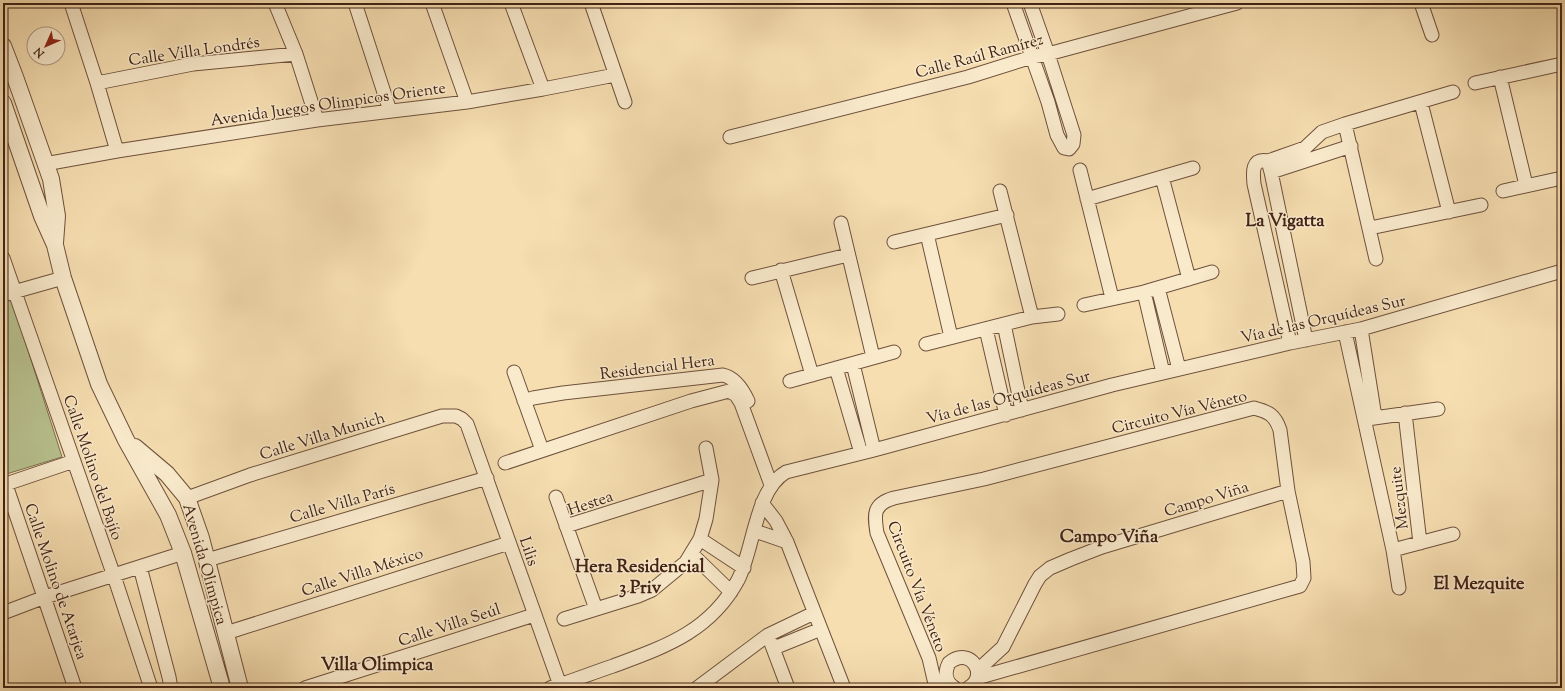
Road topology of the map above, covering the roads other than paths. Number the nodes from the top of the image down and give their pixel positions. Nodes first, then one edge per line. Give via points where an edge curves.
1 (71, 3) edge
2 (275, 3) edge
3 (355, 3) edge
4 (432, 3) edge
5 (511, 3) edge
6 (591, 3) edge
7 (1013, 3) edge
8 (1030, 3) edge
9 (1237, 3) edge
10 (1421, 3) edge
11 (1432, 35) dead end
12 (3, 46) edge
13 (296, 54) junction
14 (1048, 54) junction
15 (1032, 57) junction
16 (1562, 64) edge
17 (615, 75) junction
18 (1500, 77) junction
19 (97, 83) junction
20 (1475, 83) dead end
21 (544, 89) junction
22 (1453, 92) dead end
23 (467, 102) junction
24 (625, 102) dead end
25 (3, 103) edge
26 (1421, 103) junction
27 (390, 111) junction
28 (317, 120) junction
29 (1345, 124) junction
30 (730, 138) dead end
31 (1351, 146) junction
32 (117, 151) junction
33 (46, 164) junction
34 (1270, 166) junction
35 (1193, 168) dead end
36 (1080, 170) dead end
37 (1162, 177) junction
38 (1562, 178) edge
39 (1526, 185) junction
40 (1000, 191) dead end
41 (1503, 191) dead end
42 (1087, 199) junction
43 (1481, 205) dead end
44 (1449, 212) junction
45 (1007, 215) junction
46 (841, 223) dead end
47 (1370, 228) junction
48 (926, 234) junction
49 (894, 242) dead end
50 (54, 245) junction
51 (848, 255) junction
52 (3, 258) edge
53 (1376, 259) dead end
54 (781, 270) junction
55 (1562, 271) edge
56 (1212, 272) dead end
57 (63, 278) junction
58 (752, 278) dead end
59 (1189, 278) junction
60 (1158, 288) junction
61 (1144, 292) junction
62 (9, 293) edge
63 (1112, 298) junction
64 (1084, 305) dead end
65 (1058, 314) dead end
66 (1032, 317) junction
67 (1004, 324) junction
68 (986, 329) junction
69 (1361, 329) junction
70 (1345, 332) junction
71 (951, 337) junction
72 (1306, 340) junction
73 (1290, 343) junction
74 (926, 344) dead end
75 (894, 352) dead end
76 (873, 357) junction
77 (853, 364) junction
78 (836, 368) junction
79 (1179, 369) junction
80 (514, 372) dead end
81 (1163, 373) junction
82 (812, 375) junction
83 (687, 380) junction
84 (790, 381) dead end
85 (691, 401) junction
86 (744, 401) junction
87 (524, 402) junction
88 (1438, 409) dead end
89 (1022, 410) junction
90 (1405, 413) junction
91 (1006, 414) junction
92 (1370, 418) junction
93 (467, 424) joint
94 (126, 440) junction
95 (706, 448) dead end
96 (542, 450) junction
97 (874, 450) junction
98 (860, 453) junction
99 (74, 461) junction
100 (505, 463) dead end
101 (487, 478) junction
102 (712, 480) junction
103 (774, 481) junction
104 (5, 485) edge
105 (1288, 491) junction
106 (556, 497) dead end
107 (187, 498) junction
108 (762, 503) junction
109 (566, 526) junction
110 (755, 531) junction
111 (1453, 534) dead end
112 (700, 538) junction
113 (510, 542) junction
114 (786, 542) junction
115 (1420, 544) junction
116 (1393, 550) junction
117 (183, 553) junction
118 (692, 554) junction
119 (207, 560) junction
120 (140, 567) junction
121 (744, 568) junction
122 (114, 576) junction
123 (1399, 588) dead end
124 (730, 592) junction
125 (45, 597) junction
126 (596, 609) junction
127 (3, 612) edge
128 (814, 613) junction
129 (534, 615) junction
130 (564, 619) dead end
131 (821, 629) junction
132 (226, 633) junction
133 (768, 635) junction
134 (774, 648) junction
135 (946, 677) junction
136 (974, 679) edge
137 (557, 687) edge
138 (75, 688) edge
139 (151, 688) edge
140 (171, 688) edge
141 (222, 688) edge
142 (240, 688) edge
143 (305, 688) edge
144 (697, 688) edge
145 (788, 688) edge
146 (844, 688) edge
147 (936, 688) edge
148 (955, 688) edge

1 - 19 street
2 - 13 street
3 - 27 street
4 - 23 street
5 - 21 street
6 - 17 street
7 - 15 street
8 - 14 street
9 - 14 street, Calle Raúl Ramírez
10 - 11 street
12 - 33 street, Avenida Olímpica
13 - 19 street, Calle Villa Londrés via 193,64
13 - 28 street
14 - 15 street, Calle Raúl Ramírez
14 - 15 street via 1074,134 1073,144 1067,149 1060,143
15 - 30 street, Calle Raúl Ramírez via 960,79
16 - 18 street
17 - 21 street, Avenida Juegos Olimpicos Oriente
17 - 24 street
18 - 20 street
18 - 39 street
19 - 32 street
21 - 23 street, Avenida Juegos Olimpicos Oriente
22 - 26 street
23 - 27 street, Avenida Juegos Olimpicos Oriente
25 - 50 street, Avenida Olímpica
26 - 29 street
26 - 44 street
27 - 28 street, Avenida Juegos Olimpicos Oriente
28 - 32 street, Avenida Juegos Olimpicos Oriente
29 - 31 street
29 - 34 street via 1322,132 1305,148
31 - 34 street
31 - 47 street
32 - 33 street, Avenida Juegos Olimpicos Oriente
33 - 50 street, Avenida Olímpica via 57,216
34 - 72 street
34 - 73 street via 1262,161 1255,165 1254,184
35 - 37 street
36 - 42 street
37 - 42 street
37 - 59 street
38 - 39 street
39 - 41 street
40 - 45 street
42 - 63 street
43 - 44 street
44 - 47 street
45 - 48 street
45 - 66 street
46 - 51 street
47 - 53 street
48 - 49 street
48 - 71 street
50 - 57 street, Avenida Olímpica
51 - 54 street
51 - 76 street
52 - 62 street, Calle Molino del Bajío
54 - 58 street
54 - 82 street
55 - 69 street, Vía de las Orquídeas Sur
56 - 59 street
57 - 62 street
57 - 94 street, Avenida Olímpica via 99,384
59 - 60 street
60 - 61 street
60 - 79 street
61 - 63 street
61 - 81 street
62 - 99 street, Calle Molino del Bajío
63 - 64 street
65 - 66 street
66 - 67 street
67 - 68 street
67 - 89 street
68 - 71 street
68 - 91 street
69 - 70 street, Vía de las Orquídeas Sur
69 - 92 street, Mezquite
70 - 72 street, Vía de las Orquídeas Sur
70 - 92 street, Mezquite
71 - 74 street
72 - 73 street, Vía de las Orquídeas Sur
73 - 79 street, Vía de las Orquídeas Sur
75 - 76 street
76 - 77 street
77 - 78 street
77 - 97 street
78 - 82 street
78 - 98 street
79 - 81 street, Vía de las Orquídeas Sur
80 - 87 street
81 - 89 street, Vía de las Orquídeas Sur
82 - 84 street
83 - 85 street
83 - 86 street, Residencial Hera via 726,375 740,386
83 - 87 street, Residencial Hera via 533,398
85 - 86 street via 726,391 732,392
85 - 96 street
86 - 103 street, Residencial Hera
87 - 96 street
88 - 90 street
89 - 91 street, Vía de las Orquídeas Sur
90 - 92 street
90 - 115 street, Mezquite
91 - 97 street, Vía de las Orquídeas Sur
92 - 116 street, Mezquite
93 - 101 street, Lilis
93 - 107 street, Calle Villa Munich via 456,416 442,416 250,475
94 - 107 street, Avenida Olímpica via 167,474
94 - 117 street, Avenida Olímpica via 168,515
95 - 102 street
96 - 100 street
97 - 98 street, Vía de las Orquídeas Sur
98 - 103 street, Vía de las Orquídeas Sur via 791,469
99 - 104 street
99 - 122 street, Calle Molino del Bajío
101 - 113 street, Lilis
101 - 119 street, Calle Villa París
102 - 109 street, Hestea
102 - 112 street via 706,519
103 - 108 street
104 - 125 street, Calle Molino de Atarjea
105 - 136 street, Campo Viña via 1102,547 1050,568 1035,584 1003,646
105 - 136 street, Circuito Vía Véneto via 1303,562 1303,582 1297,587
105 - 147 street, Circuito Vía Véneto via 1277,421 1270,414 1254,408 984,479 885,500 875,513 878,533 929,658
106 - 109 street
107 - 119 street, Avenida Olímpica
108 - 110 street
108 - 114 street via 776,521
109 - 126 street, Hestea
110 - 114 street
110 - 121 street
111 - 115 street
112 - 118 street
112 - 121 street
113 - 129 street, Lilis
113 - 132 street, Calle Villa México
114 - 128 street
115 - 116 street, Mezquite
116 - 123 street
117 - 120 street
117 - 141 street, Avenida Olímpica
118 - 124 street
118 - 126 street via 678,571 652,590
119 - 132 street, Avenida Olímpica
120 - 122 street
120 - 140 street
121 - 124 street
122 - 125 street
122 - 139 street, Calle Molino del Bajío
124 - 137 street via 708,619 691,632 663,647
125 - 127 street
125 - 138 street, Calle Molino de Atarjea
126 - 130 street
128 - 131 street
128 - 133 street
129 - 137 street, Lilis
129 - 143 street, Calle Villa Seúl
131 - 134 street
131 - 146 street
132 - 142 street, Avenida Olímpica
133 - 134 street
133 - 144 street
134 - 145 street
135 - 136 street via 949,663 953,659 965,657 971,660
135 - 147 street, Circuito Vía Véneto
135 - 148 street

